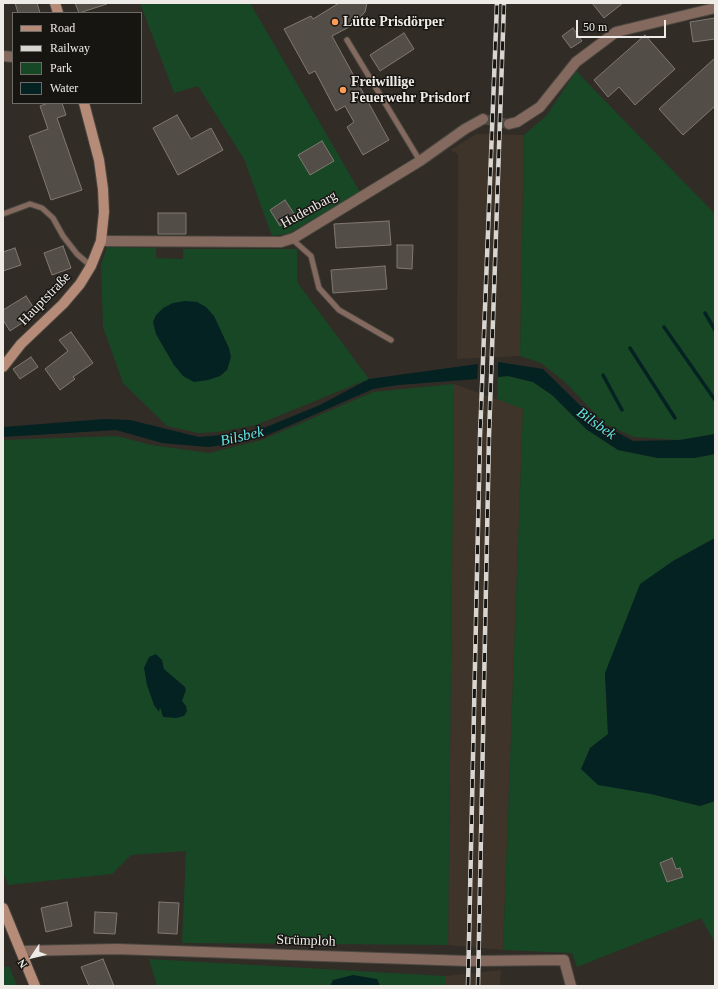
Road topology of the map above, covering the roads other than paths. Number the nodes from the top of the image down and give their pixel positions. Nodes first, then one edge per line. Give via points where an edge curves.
1 (697, 7) edge
2 (715, 8) edge
3 (347, 40) dead end
4 (84, 104) edge
5 (483, 120) tunnel mouth
6 (509, 124) tunnel mouth
7 (420, 161) junction
8 (3, 214) edge
9 (291, 238) junction
10 (101, 241) junction
11 (91, 266) junction
12 (391, 340) dead end
13 (3, 367) edge
14 (3, 908) edge
15 (21, 951) junction
16 (35, 986) edge
17 (571, 986) edge

1 - 2 street
1 - 6 street via 616,32 576,62 540,107 517,122
3 - 7 lane
4 - 10 main road, Hauptstraße via 99,160 103,189
5 - 7 street, Hudenbarg via 465,129
7 - 9 street, Hudenbarg
8 - 11 lane via 30,204 42,208 53,218 77,254
9 - 10 street, Hudenbarg via 280,242
9 - 12 lane via 310,256 319,288 339,310
10 - 11 main road, Hauptstraße
11 - 13 main road, Hauptstraße via 63,304 21,344
14 - 15 main road
15 - 16 main road
15 - 17 street, Strümploh via 116,950 468,960 564,960

